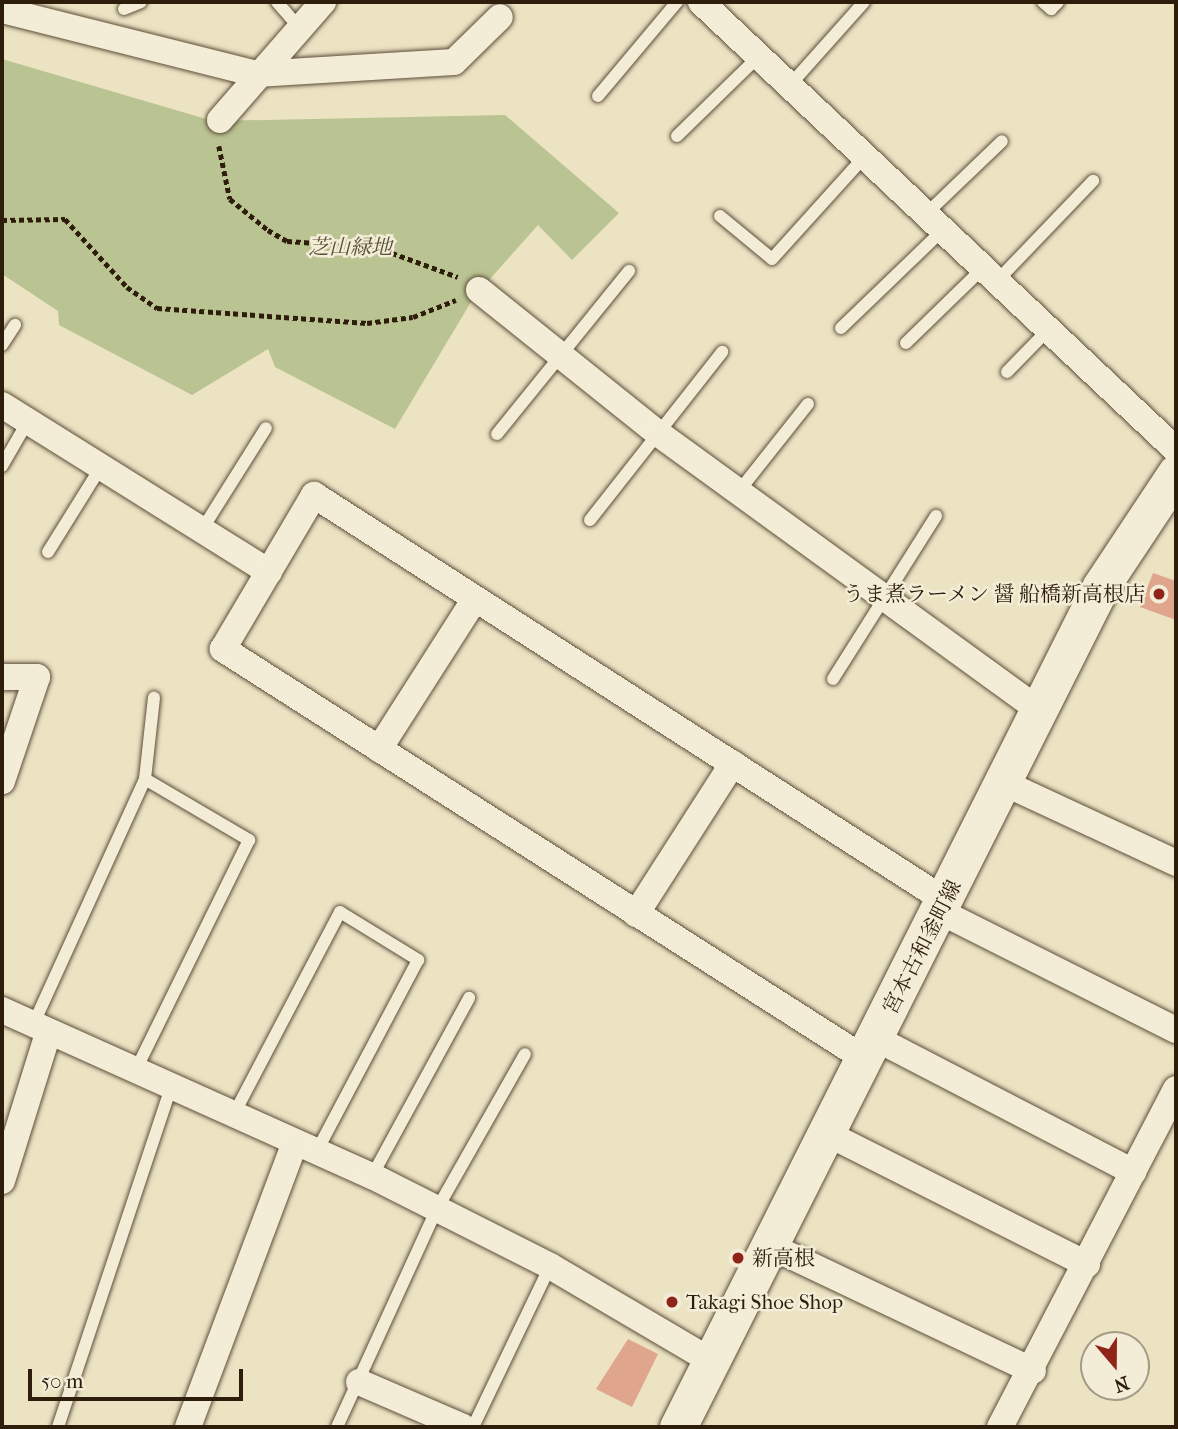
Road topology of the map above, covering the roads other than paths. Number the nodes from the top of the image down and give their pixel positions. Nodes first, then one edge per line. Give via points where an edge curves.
1 (141, 2) edge
2 (277, 2) edge
3 (323, 2) edge
4 (677, 2) edge
5 (701, 2) edge
6 (864, 2) edge
7 (1043, 2) edge
8 (1058, 2) edge
9 (124, 9) dead end
10 (2, 10) edge
11 (500, 17) dead end
12 (299, 27) junction
13 (759, 56) junction
14 (256, 74) junction
15 (790, 85) junction
16 (598, 96) dead end
17 (220, 120) road end
18 (677, 136) dead end
19 (1002, 141) dead end
20 (866, 156) junction
21 (1093, 181) dead end
22 (720, 216) dead end
23 (935, 222) junction
24 (629, 271) dead end
25 (990, 275) junction
26 (479, 290) road end
27 (15, 325) dead end
28 (841, 328) dead end
29 (1049, 329) junction
30 (906, 343) dead end
31 (2, 345) edge
32 (561, 352) junction
33 (722, 352) dead end
34 (1007, 372) dead end
35 (808, 404) dead end
36 (2, 405) edge
37 (28, 421) junction
38 (266, 428) dead end
39 (498, 434) dead end
40 (659, 434) junction
41 (1176, 450) edge
42 (2, 466) edge
43 (101, 467) junction
44 (1176, 473) edge
45 (739, 491) junction
46 (936, 516) dead end
47 (590, 520) dead end
48 (203, 528) junction
49 (48, 552) dead end
50 (269, 572) junction
51 (475, 600) junction
52 (882, 600) junction
53 (2, 677) edge
54 (833, 678) dead end
55 (154, 697) dead end
56 (1040, 711) junction
57 (379, 749) junction
58 (733, 763) junction
59 (145, 779) junction
60 (2, 781) edge
61 (1004, 783) junction
62 (1176, 863) edge
63 (944, 906) junction
64 (636, 914) junction
65 (468, 998) dead end
66 (2, 1010) edge
67 (41, 1029) junction
68 (1176, 1030) edge
69 (871, 1049) junction
70 (525, 1054) dead end
71 (136, 1070) junction
72 (171, 1088) junction
73 (1176, 1089) edge
74 (234, 1114) junction
75 (828, 1134) junction
76 (305, 1147) junction
77 (1133, 1172) junction
78 (372, 1176) junction
79 (2, 1181) edge
80 (437, 1209) junction
81 (770, 1246) junction
82 (1087, 1264) junction
83 (550, 1266) junction
84 (711, 1361) junction
85 (1034, 1371) junction
86 (359, 1382) junction
87 (452, 1425) edge
88 (58, 1427) edge
89 (187, 1427) edge
90 (337, 1427) edge
91 (473, 1427) edge
92 (678, 1427) edge
93 (1000, 1427) edge

1 - 9 lane
2 - 12 lane
3 - 12 street
4 - 16 lane
5 - 13 street
6 - 15 lane
7 - 8 lane via 1051,9
10 - 14 street
11 - 14 street via 454,62
12 - 14 street
13 - 15 street
13 - 18 lane
14 - 17 street
15 - 20 street
19 - 23 lane
20 - 22 lane via 772,259
20 - 23 street
21 - 25 lane
23 - 25 street
23 - 28 lane
24 - 32 lane
25 - 29 street
25 - 30 lane
26 - 32 street
27 - 31 lane
29 - 34 lane
29 - 41 street
32 - 39 lane
32 - 40 street
33 - 40 lane
35 - 45 lane
36 - 37 street
37 - 42 lane
37 - 43 street
38 - 48 lane
40 - 45 street
40 - 47 lane
43 - 48 street
43 - 49 lane
44 - 56 street, 宮本古和釜町線 via 1101,586
45 - 52 street
46 - 52 lane
48 - 50 street
50 - 51 street via 314,495
50 - 57 street via 223,649
51 - 57 street
51 - 58 street
52 - 54 lane
52 - 56 street
53 - 60 street via 37,677
55 - 59 lane
56 - 61 street, 宮本古和釜町線
57 - 64 street
58 - 63 street
58 - 64 street
59 - 67 lane
59 - 71 lane via 249,840
61 - 62 street
61 - 63 street, 宮本古和釜町線
63 - 68 street
63 - 69 street, 宮本古和釜町線
64 - 69 street
65 - 78 lane
66 - 67 street
67 - 71 street
67 - 79 street
69 - 75 street, 宮本古和釜町線
69 - 77 street
70 - 80 lane
71 - 72 street
72 - 74 street
72 - 88 lane
73 - 77 street
74 - 76 street
74 - 76 lane via 340,912 418,960
75 - 81 street, 宮本古和釜町線
75 - 82 street
76 - 78 street
76 - 89 street
77 - 82 street
78 - 80 street
80 - 83 street
80 - 86 lane
81 - 84 street, 宮本古和釜町線
81 - 85 street
82 - 85 street
83 - 84 street
83 - 91 lane
84 - 92 street, 宮本古和釜町線
85 - 93 street
86 - 87 street
86 - 90 lane

